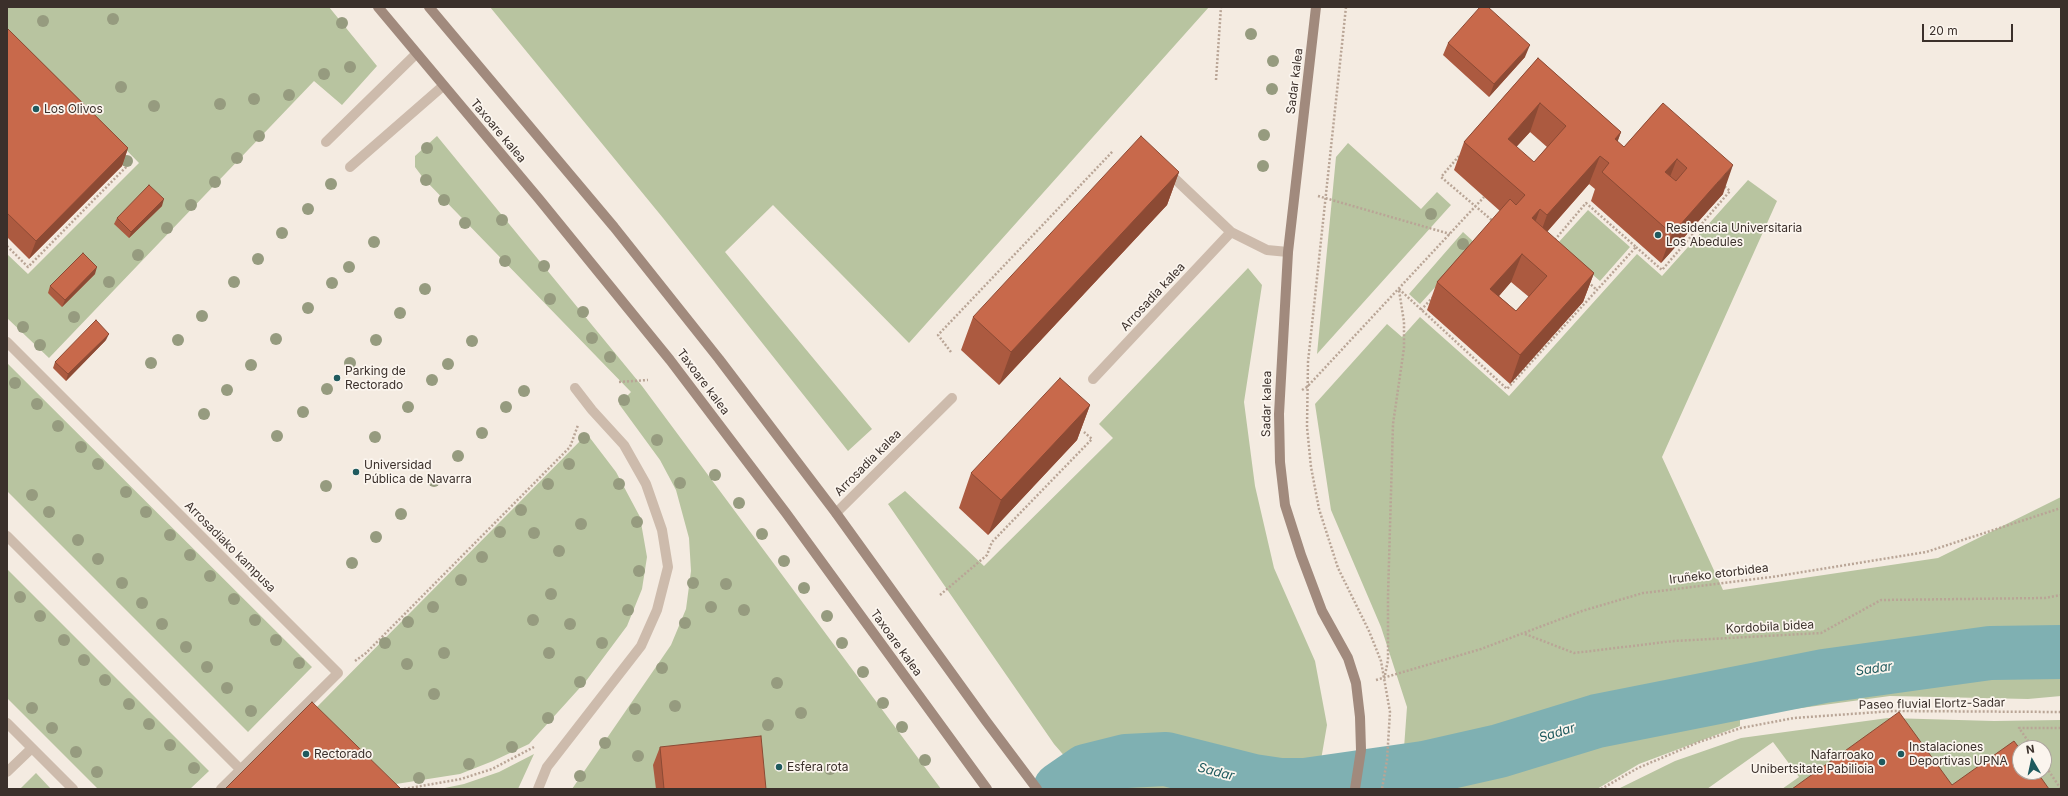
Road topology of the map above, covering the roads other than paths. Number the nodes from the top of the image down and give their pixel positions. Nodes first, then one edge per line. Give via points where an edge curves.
1 (378, 7) edge
2 (429, 7) edge
3 (1316, 7) edge
4 (416, 54) junction
5 (443, 86) junction
6 (326, 142) dead end
7 (350, 167) dead end
8 (1173, 177) edge
9 (1231, 232) junction
10 (1288, 252) junction
11 (7, 342) edge
12 (1093, 379) dead end
13 (575, 388) dead end
14 (952, 398) dead end
15 (836, 513) junction
16 (7, 536) edge
17 (7, 723) edge
18 (32, 748) junction
19 (240, 770) junction
20 (7, 772) edge
21 (73, 789) edge
22 (221, 789) edge
23 (538, 789) edge
24 (987, 789) edge
25 (1038, 789) edge
26 (1355, 789) edge

1 - 4 street, Taxoare kalea
2 - 15 street via 614,227 719,359
3 - 10 street, Sadar kalea
4 - 5 street, Taxoare kalea
4 - 6 street
5 - 7 street
5 - 24 street, Taxoare kalea via 670,360 786,512
8 - 9 street
9 - 10 street via 1267,250
9 - 12 street, Arrosadia kalea
10 - 26 street, Sadar kalea via 1279,414 1285,505 1322,611 1348,658 1356,683 1361,750
11 - 19 street, Arrosadiako kampusa via 338,673
13 - 23 street via 624,445 646,484 662,530 668,567 657,610 641,646 547,767
14 - 15 street, Arrosadia kalea
15 - 25 street
16 - 19 street
17 - 18 street
18 - 20 street
18 - 21 street
19 - 22 street

